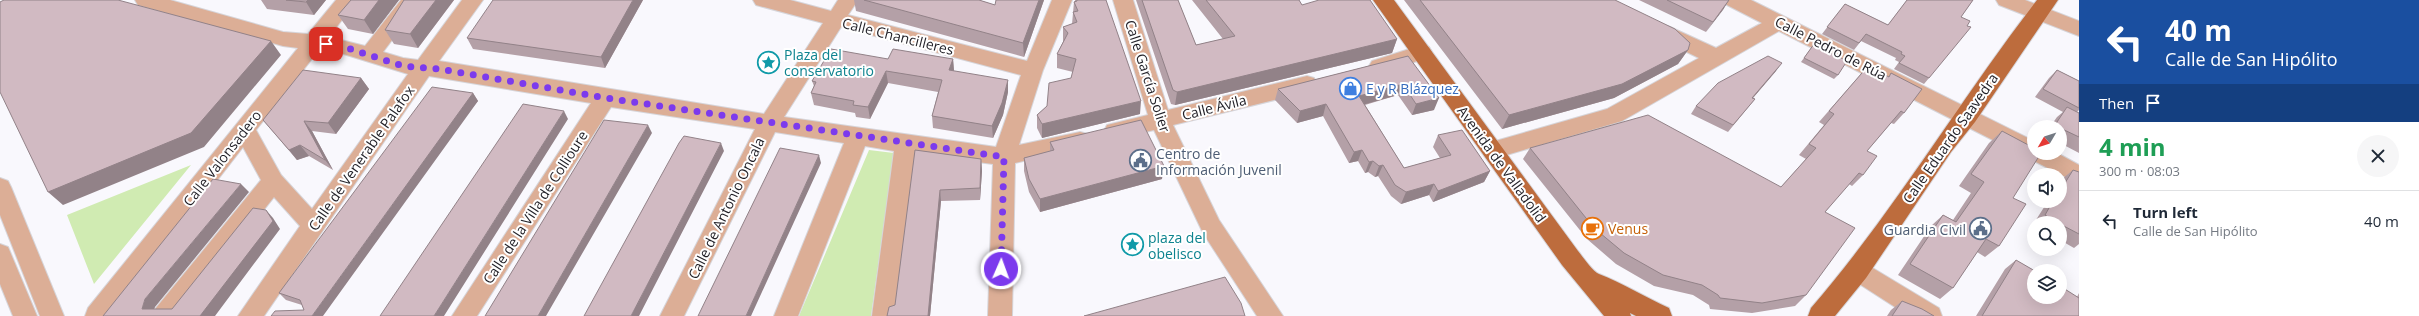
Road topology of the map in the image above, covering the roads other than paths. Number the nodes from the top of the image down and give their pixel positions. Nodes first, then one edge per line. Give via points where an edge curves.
1 (145, 0) edge
2 (346, 0) edge
3 (412, 0) edge
4 (473, 0) edge
5 (763, 0) edge
6 (848, 0) edge
7 (1123, 0) edge
8 (1383, 0) edge
9 (1734, 0) edge
10 (2006, 0) edge
11 (1066, 1) edge
12 (2043, 7) edge
13 (834, 20) junction
14 (1780, 22) junction
15 (1648, 24) edge
16 (2079, 29) edge
17 (313, 43) junction
18 (1422, 52) junction
19 (369, 56) junction
20 (1718, 58) junction
21 (424, 68) junction
22 (1033, 70) junction
23 (1359, 71) edge
24 (1322, 80) edge
25 (606, 98) junction
26 (1967, 116) junction
27 (1160, 120) junction
28 (769, 122) junction
29 (245, 130) junction
30 (858, 135) junction
31 (906, 144) junction
32 (2027, 147) edge
33 (1493, 150) junction
34 (1004, 157) junction
35 (2050, 160) edge
36 (2079, 175) edge
37 (273, 181) junction
38 (0, 187) edge
39 (314, 226) junction
40 (0, 254) edge
41 (1580, 270) junction
42 (1858, 272) junction
43 (1835, 306) edge
44 (261, 312) edge
45 (24, 316) edge
46 (52, 316) edge
47 (97, 316) edge
48 (165, 316) edge
49 (464, 316) edge
50 (672, 316) edge
51 (786, 316) edge
52 (884, 316) edge
53 (1000, 316) edge
54 (1271, 316) edge
55 (1606, 316) edge
56 (1619, 316) edge
57 (1660, 316) edge
58 (1806, 316) edge
59 (1820, 316) edge
60 (1930, 316) edge

1 - 17 street via 283,39
2 - 17 street, Calle Valonsadero
3 - 19 street
4 - 21 street, Calle de Venerable Palafox
5 - 13 street, Calle Chancilleres
6 - 13 street, Calle de Antonio Oncala
7 - 27 street, Calle García Solier
8 - 18 main road, Avenida de Valladolid
9 - 14 street, Calle Pedro de Rúa
10 - 12 street
11 - 22 street
12 - 16 street
12 - 26 main road, Calle Eduardo Saavedra
13 - 22 street, Calle Chancilleres
13 - 28 street, Calle de Antonio Oncala
14 - 20 street
14 - 26 street, Calle Pedro de Rúa
15 - 20 street
17 - 19 street via 338,45
17 - 29 street, Calle Valonsadero
18 - 23 street
18 - 33 main road, Avenida de Valladolid
19 - 21 street via 403,66
20 - 33 street via 1614,115
21 - 25 street
21 - 39 street, Calle de Venerable Palafox
22 - 34 street
24 - 27 street, Calle Ávila
25 - 28 street
25 - 49 street, Calle de la Villa de Collioure
26 - 32 street, Calle Pedro de Rúa
26 - 42 main road, Calle Eduardo Saavedra via 1943,146
27 - 34 street, Calle Ávila
27 - 54 street, Calle García Solier via 1211,226
28 - 30 street
28 - 50 street, Calle de Antonio Oncala
29 - 37 street
29 - 47 street, Calle Valonsadero
30 - 31 street
30 - 51 street
31 - 34 street
31 - 52 street
33 - 41 main road, Avenida de Valladolid
34 - 53 street
35 - 36 street
37 - 39 street
37 - 48 street
38 - 46 street
39 - 44 street, Calle de Venerable Palafox
40 - 45 street
41 - 55 main road
41 - 56 main road
41 - 57 main road via 1612,293
42 - 43 main road, Calle Eduardo Saavedra
42 - 60 street
43 - 58 main road
43 - 59 main road, Calle Eduardo Saavedra

